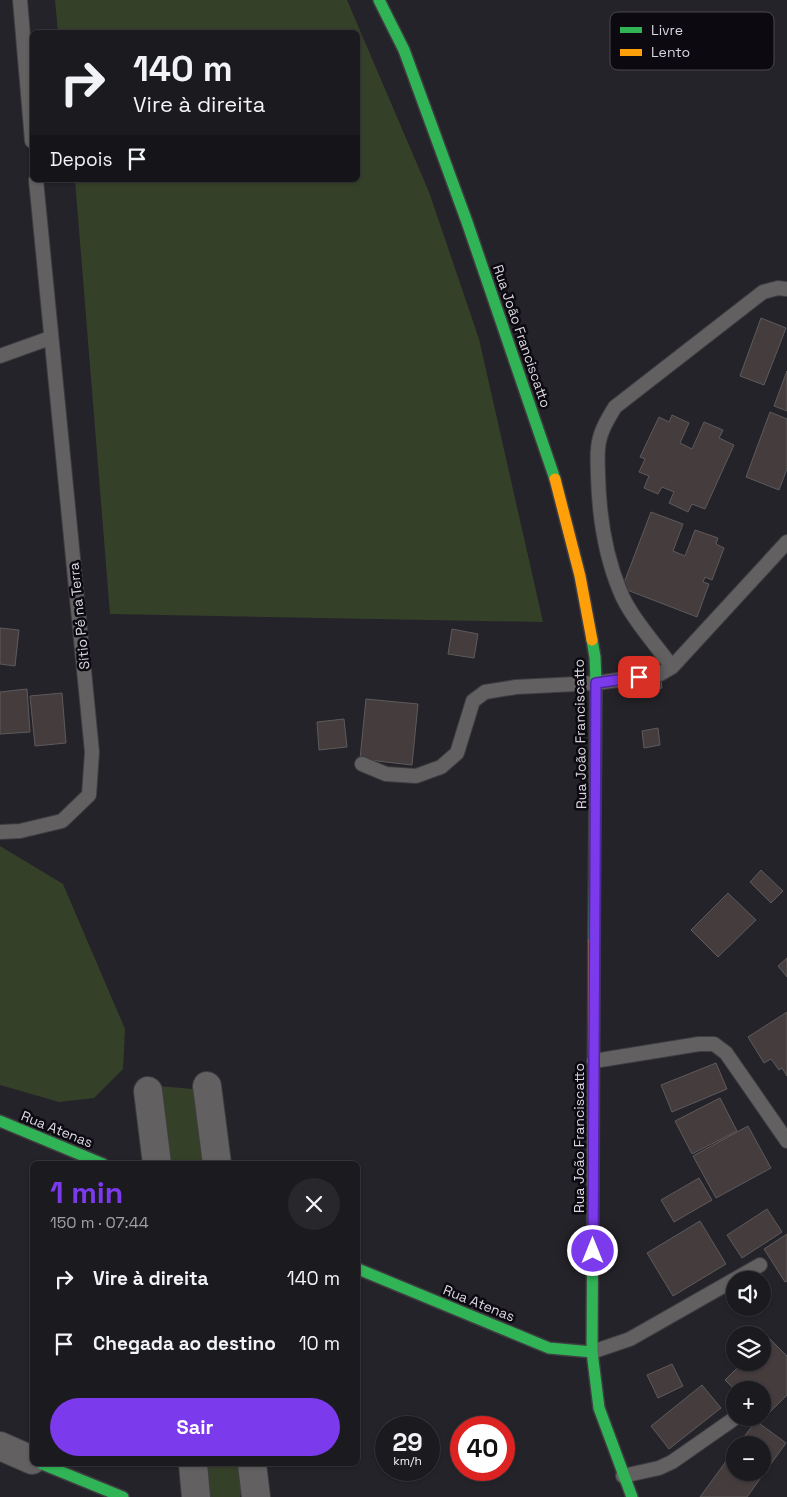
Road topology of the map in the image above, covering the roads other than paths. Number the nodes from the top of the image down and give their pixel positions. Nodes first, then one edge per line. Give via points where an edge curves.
1 (20, 0) edge
2 (379, 0) edge
3 (30, 118) edge
4 (36, 182) edge
5 (787, 290) edge
6 (50, 338) junction
7 (0, 356) edge
8 (787, 542) edge
9 (639, 677) dead end
10 (596, 683) junction
11 (362, 764) dead end
12 (0, 832) edge
13 (594, 1061) junction
14 (207, 1086) dead end
15 (148, 1091) dead end
16 (0, 1121) edge
17 (787, 1141) edge
18 (96, 1161) edge
19 (157, 1161) edge
20 (216, 1161) edge
21 (760, 1265) dead end
22 (360, 1270) edge
23 (592, 1352) junction
24 (726, 1425) edge
25 (0, 1446) edge
26 (30, 1459) edge
27 (47, 1466) edge
28 (193, 1466) edge
29 (252, 1466) edge
30 (623, 1476) junction
31 (123, 1497) edge
32 (196, 1497) edge
33 (256, 1497) edge
34 (632, 1497) edge

1 - 3 lane
2 - 10 street, Rua João Franciscatto via 404,50 555,479 580,576 595,657
4 - 6 lane, Sítio Pé na Terra
5 - 8 lane via 778,288 763,292 616,407 604,426 598,448 602,529 620,592 666,670
6 - 7 lane
6 - 12 lane, Sítio Pé na Terra via 92,752 89,795 62,821 20,831
9 - 10 lane
10 - 11 lane via 485,692 473,701 457,753 441,767 416,776 386,774
10 - 13 street, Rua João Franciscatto
13 - 17 lane via 714,1044 726,1053
13 - 23 street, Rua João Franciscatto
14 - 20 street
15 - 19 street
16 - 18 street, Rua Atenas
21 - 23 lane via 630,1339
22 - 23 street, Rua Atenas via 549,1348
23 - 30 street, Rua João Franciscatto via 599,1408
24 - 30 lane via 672,1462
25 - 26 street
27 - 31 street
28 - 32 street
29 - 33 street
30 - 34 street, Rua João Franciscatto

